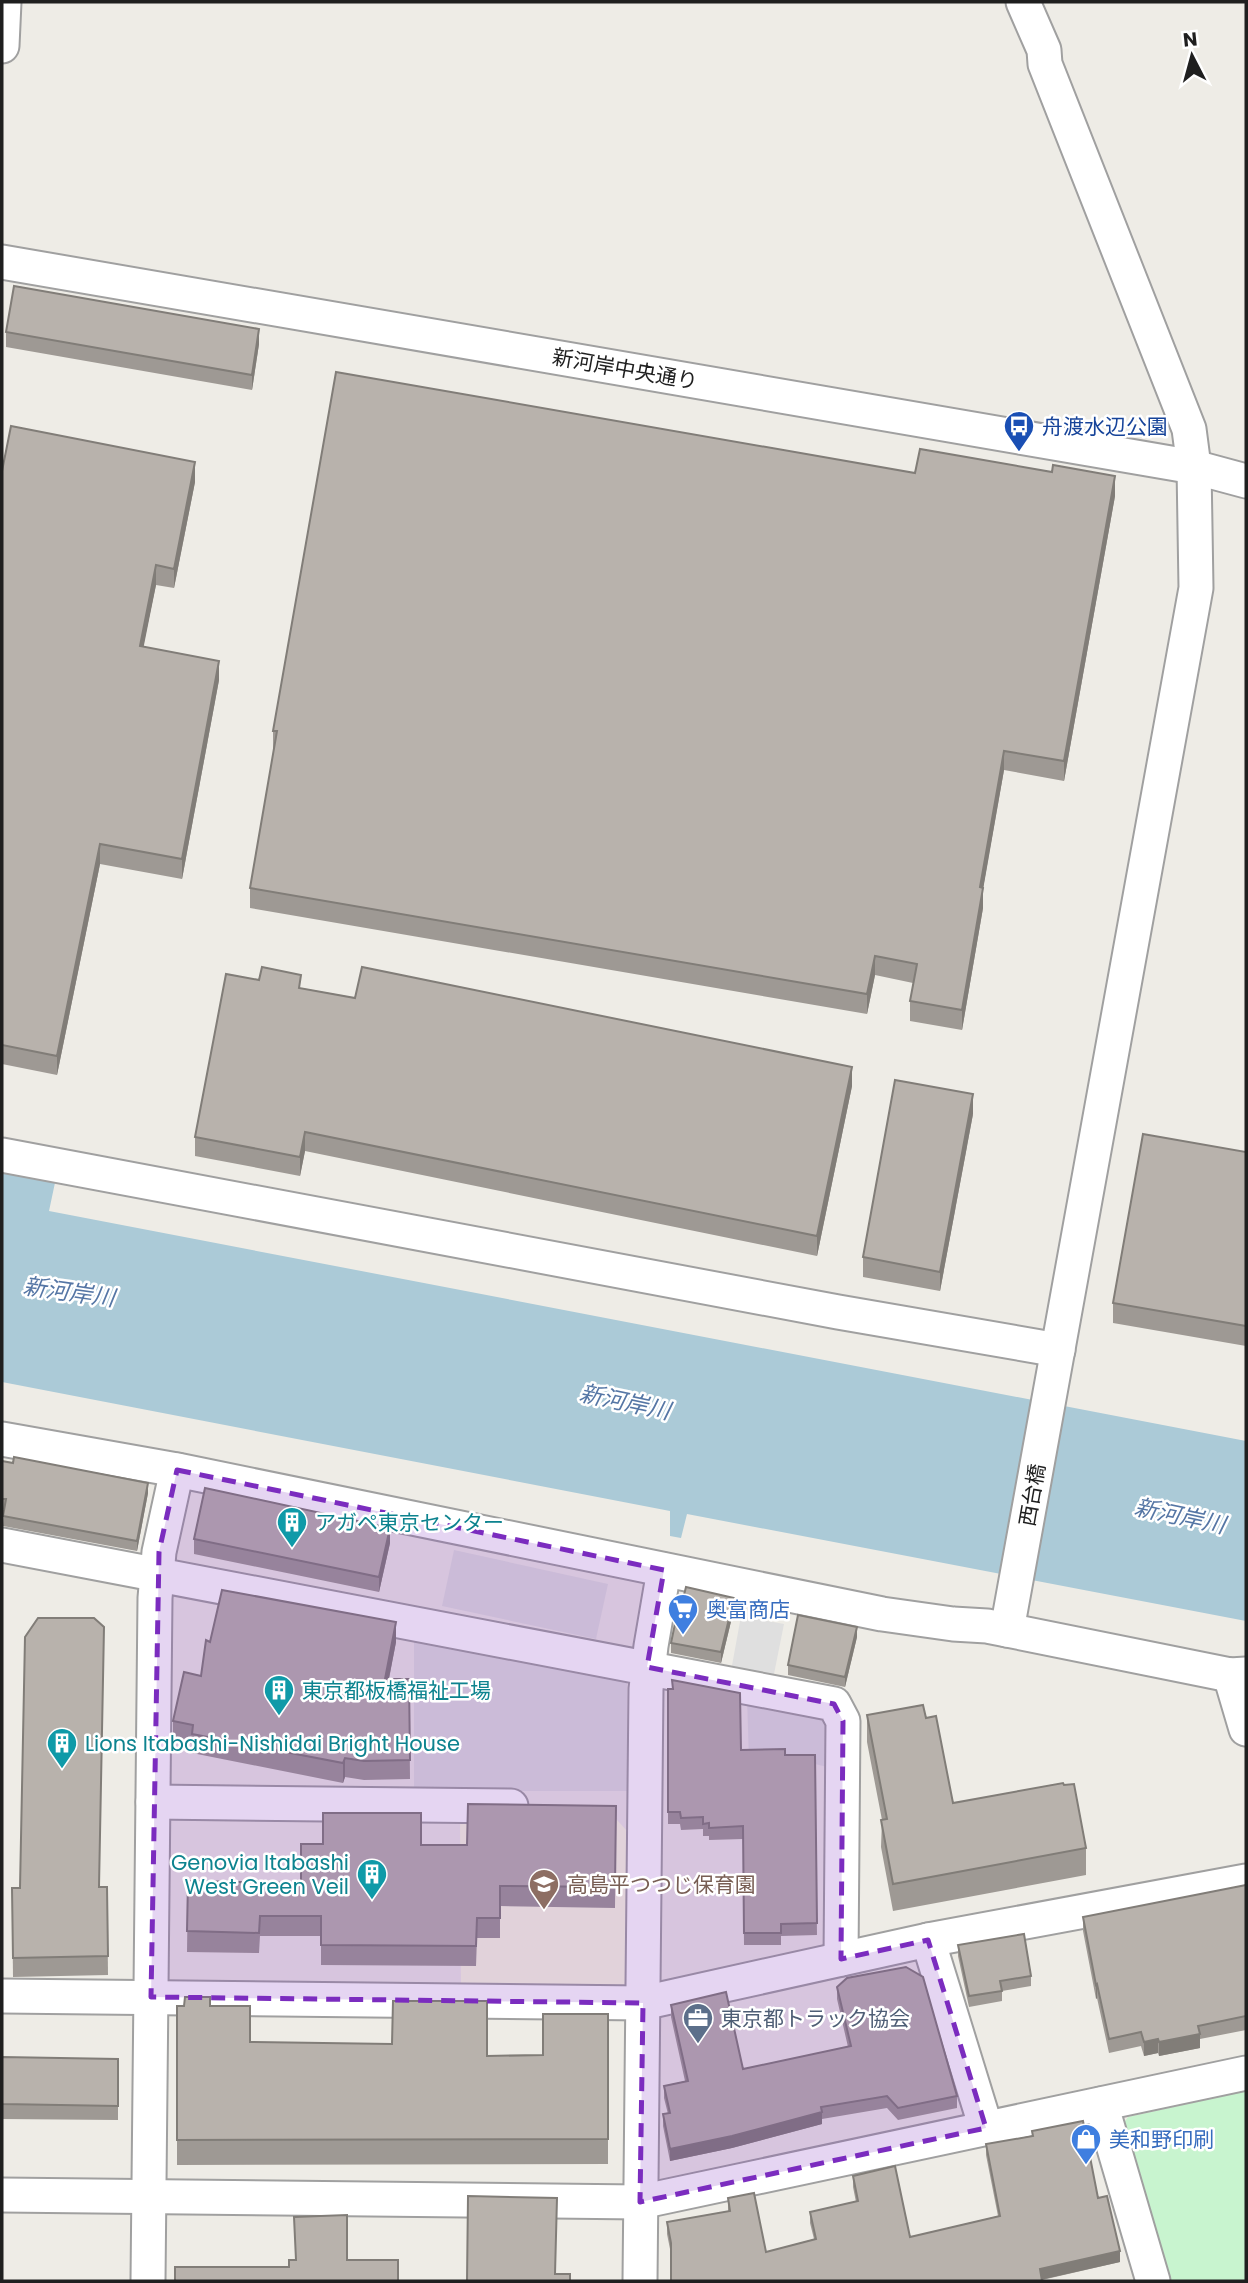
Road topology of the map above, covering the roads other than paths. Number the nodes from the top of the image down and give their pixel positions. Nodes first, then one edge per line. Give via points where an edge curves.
1 (4, 2) edge
2 (1023, 2) edge
3 (2, 46) edge
4 (2, 262) edge
5 (1194, 467) junction
6 (1246, 481) edge
7 (2, 1156) edge
8 (1057, 1355) junction
9 (2, 1439) edge
10 (177, 1470) junction
11 (2, 1545) edge
12 (664, 1570) junction
13 (157, 1574) junction
14 (1007, 1630) junction
15 (648, 1667) junction
16 (1238, 1674) edge
17 (1246, 1729) edge
18 (153, 1802) junction
19 (535, 1806) edge
20 (1246, 1881) edge
21 (928, 1940) junction
22 (841, 1959) junction
23 (2, 1996) edge
24 (151, 1997) junction
25 (643, 2003) junction
26 (1246, 2073) edge
27 (1101, 2104) junction
28 (986, 2128) junction
29 (2, 2195) edge
30 (148, 2197) junction
31 (640, 2202) junction
32 (148, 2281) edge
33 (639, 2281) edge
34 (1153, 2281) edge

1 - 3 street
2 - 5 street, 西台橋 via 1189,429
4 - 5 street, 新河岸中央通り
5 - 6 street, 新河岸中央通り
5 - 8 street, 西台橋 via 1196,588
7 - 8 street
8 - 14 street, 西台橋
9 - 10 street
10 - 12 street
10 - 13 street
11 - 13 street
12 - 14 street via 882,1614
12 - 15 street
13 - 15 street
13 - 18 street
14 - 16 street
15 - 22 street via 834,1704 843,1721
15 - 25 street via 631,1807
16 - 17 street
18 - 19 street
18 - 24 street
20 - 21 street
21 - 22 street
21 - 28 street
22 - 25 street
23 - 24 street
24 - 25 street
24 - 30 street
25 - 31 street
26 - 27 street
27 - 28 street
27 - 34 street
28 - 31 street
29 - 30 street
30 - 31 street
30 - 32 street
31 - 33 street

